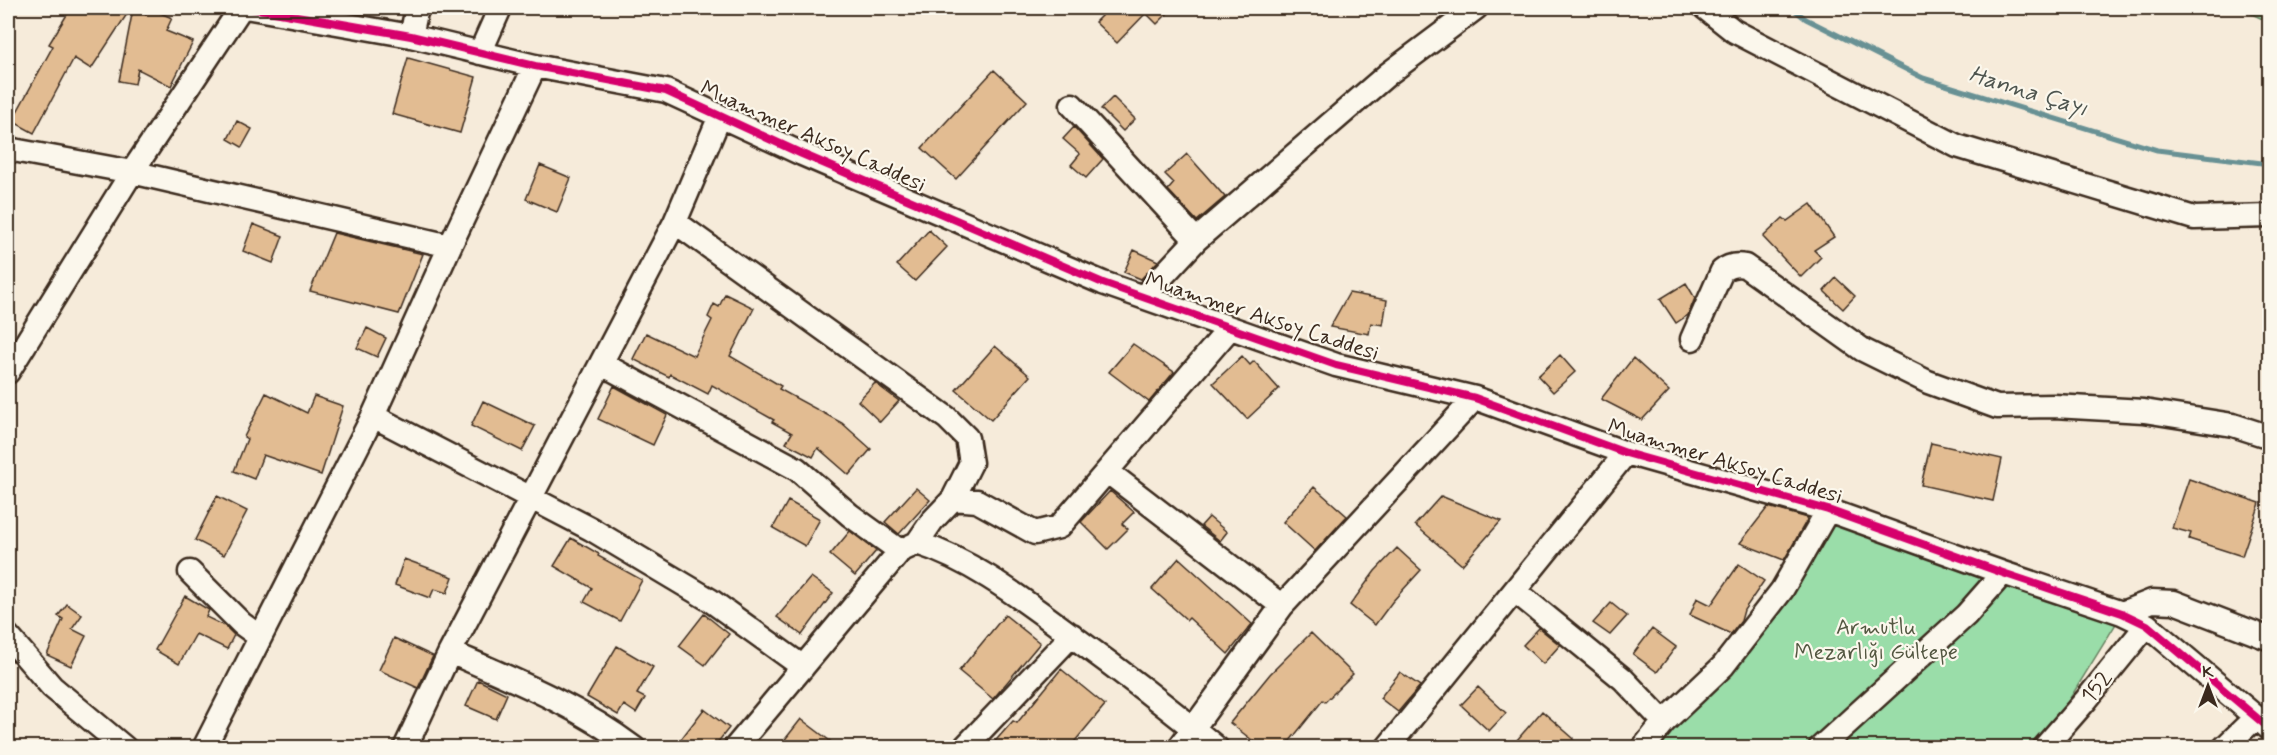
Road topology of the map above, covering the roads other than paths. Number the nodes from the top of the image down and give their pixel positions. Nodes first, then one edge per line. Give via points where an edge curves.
1 (241, 8) edge
2 (251, 8) edge
3 (417, 8) edge
4 (500, 8) edge
5 (1476, 8) edge
6 (1705, 8) edge
7 (411, 36) junction
8 (480, 53) junction
9 (535, 66) junction
10 (1072, 105) dead end
11 (720, 116) junction
12 (8, 149) edge
13 (132, 172) junction
14 (2270, 216) edge
15 (675, 222) junction
16 (1196, 240) junction
17 (450, 246) junction
18 (1143, 297) junction
19 (1230, 328) junction
20 (1692, 339) dead end
21 (602, 364) junction
22 (8, 372) edge
23 (1475, 398) junction
24 (373, 416) junction
25 (2270, 437) edge
26 (1626, 453) junction
27 (1108, 472) junction
28 (531, 496) junction
29 (953, 498) junction
30 (1828, 510) junction
31 (909, 547) junction
32 (190, 572) dead end
33 (2002, 573) junction
34 (1515, 591) junction
35 (1282, 606) junction
36 (2122, 613) junction
37 (2147, 625) junction
38 (1072, 635) junction
39 (260, 637) junction
40 (2270, 639) edge
41 (9, 643) edge
42 (450, 652) junction
43 (803, 667) junction
44 (1664, 722) junction
45 (2262, 724) edge
46 (1194, 729) junction
47 (125, 747) edge
48 (204, 747) edge
49 (405, 747) edge
50 (633, 747) edge
51 (735, 747) edge
52 (964, 747) edge
53 (1179, 747) edge
54 (1217, 747) edge
55 (1388, 747) edge
56 (1643, 747) edge
57 (1820, 747) edge
58 (2044, 747) edge
59 (2224, 747) edge

1 - 13 street
2 - 7 street, Muammer Aksoy Caddesi
3 - 7 street
4 - 8 street
5 - 16 street via 1388,74
6 - 14 street via 1734,31 1957,146 2194,218
7 - 8 street, Muammer Aksoy Caddesi
8 - 9 street, Muammer Aksoy Caddesi
9 - 11 street, Muammer Aksoy Caddesi via 666,92
9 - 17 street
10 - 16 street
11 - 15 street
11 - 18 street, Muammer Aksoy Caddesi
12 - 13 street
13 - 17 street
13 - 22 street
15 - 21 street
15 - 29 street via 947,418 968,438 971,464
16 - 18 street
17 - 24 street
18 - 19 street, Muammer Aksoy Caddesi
19 - 23 street, Muammer Aksoy Caddesi via 1336,365
19 - 27 street
20 - 25 street via 1722,271 1739,264 1863,350 1928,382 1998,407 2144,411 2233,425
21 - 28 street
21 - 31 street via 797,469 850,515
23 - 26 street, Muammer Aksoy Caddesi
23 - 35 street
24 - 28 street
24 - 39 street
26 - 30 street, Muammer Aksoy Caddesi
26 - 34 street
27 - 29 street via 1059,527 1035,533 977,501
27 - 35 street
28 - 42 street
28 - 43 street via 710,600
29 - 31 street
30 - 33 street, Muammer Aksoy Caddesi
30 - 44 street via 1782,590 1724,666
31 - 38 street via 934,549 977,571
31 - 43 street
32 - 39 street
33 - 36 street, Muammer Aksoy Caddesi
33 - 57 street via 1966,615
34 - 44 street via 1623,679
34 - 55 street
35 - 46 street
36 - 37 street, Muammer Aksoy Caddesi
36 - 40 street via 2152,601 2174,602
37 - 45 street, Muammer Aksoy Caddesi
37 - 58 street, 152
38 - 46 street
38 - 52 street
39 - 48 street
41 - 47 street via 52,687
42 - 49 street
42 - 50 street via 555,698
43 - 51 street
44 - 56 street
45 - 59 street
46 - 53 street
46 - 54 street

